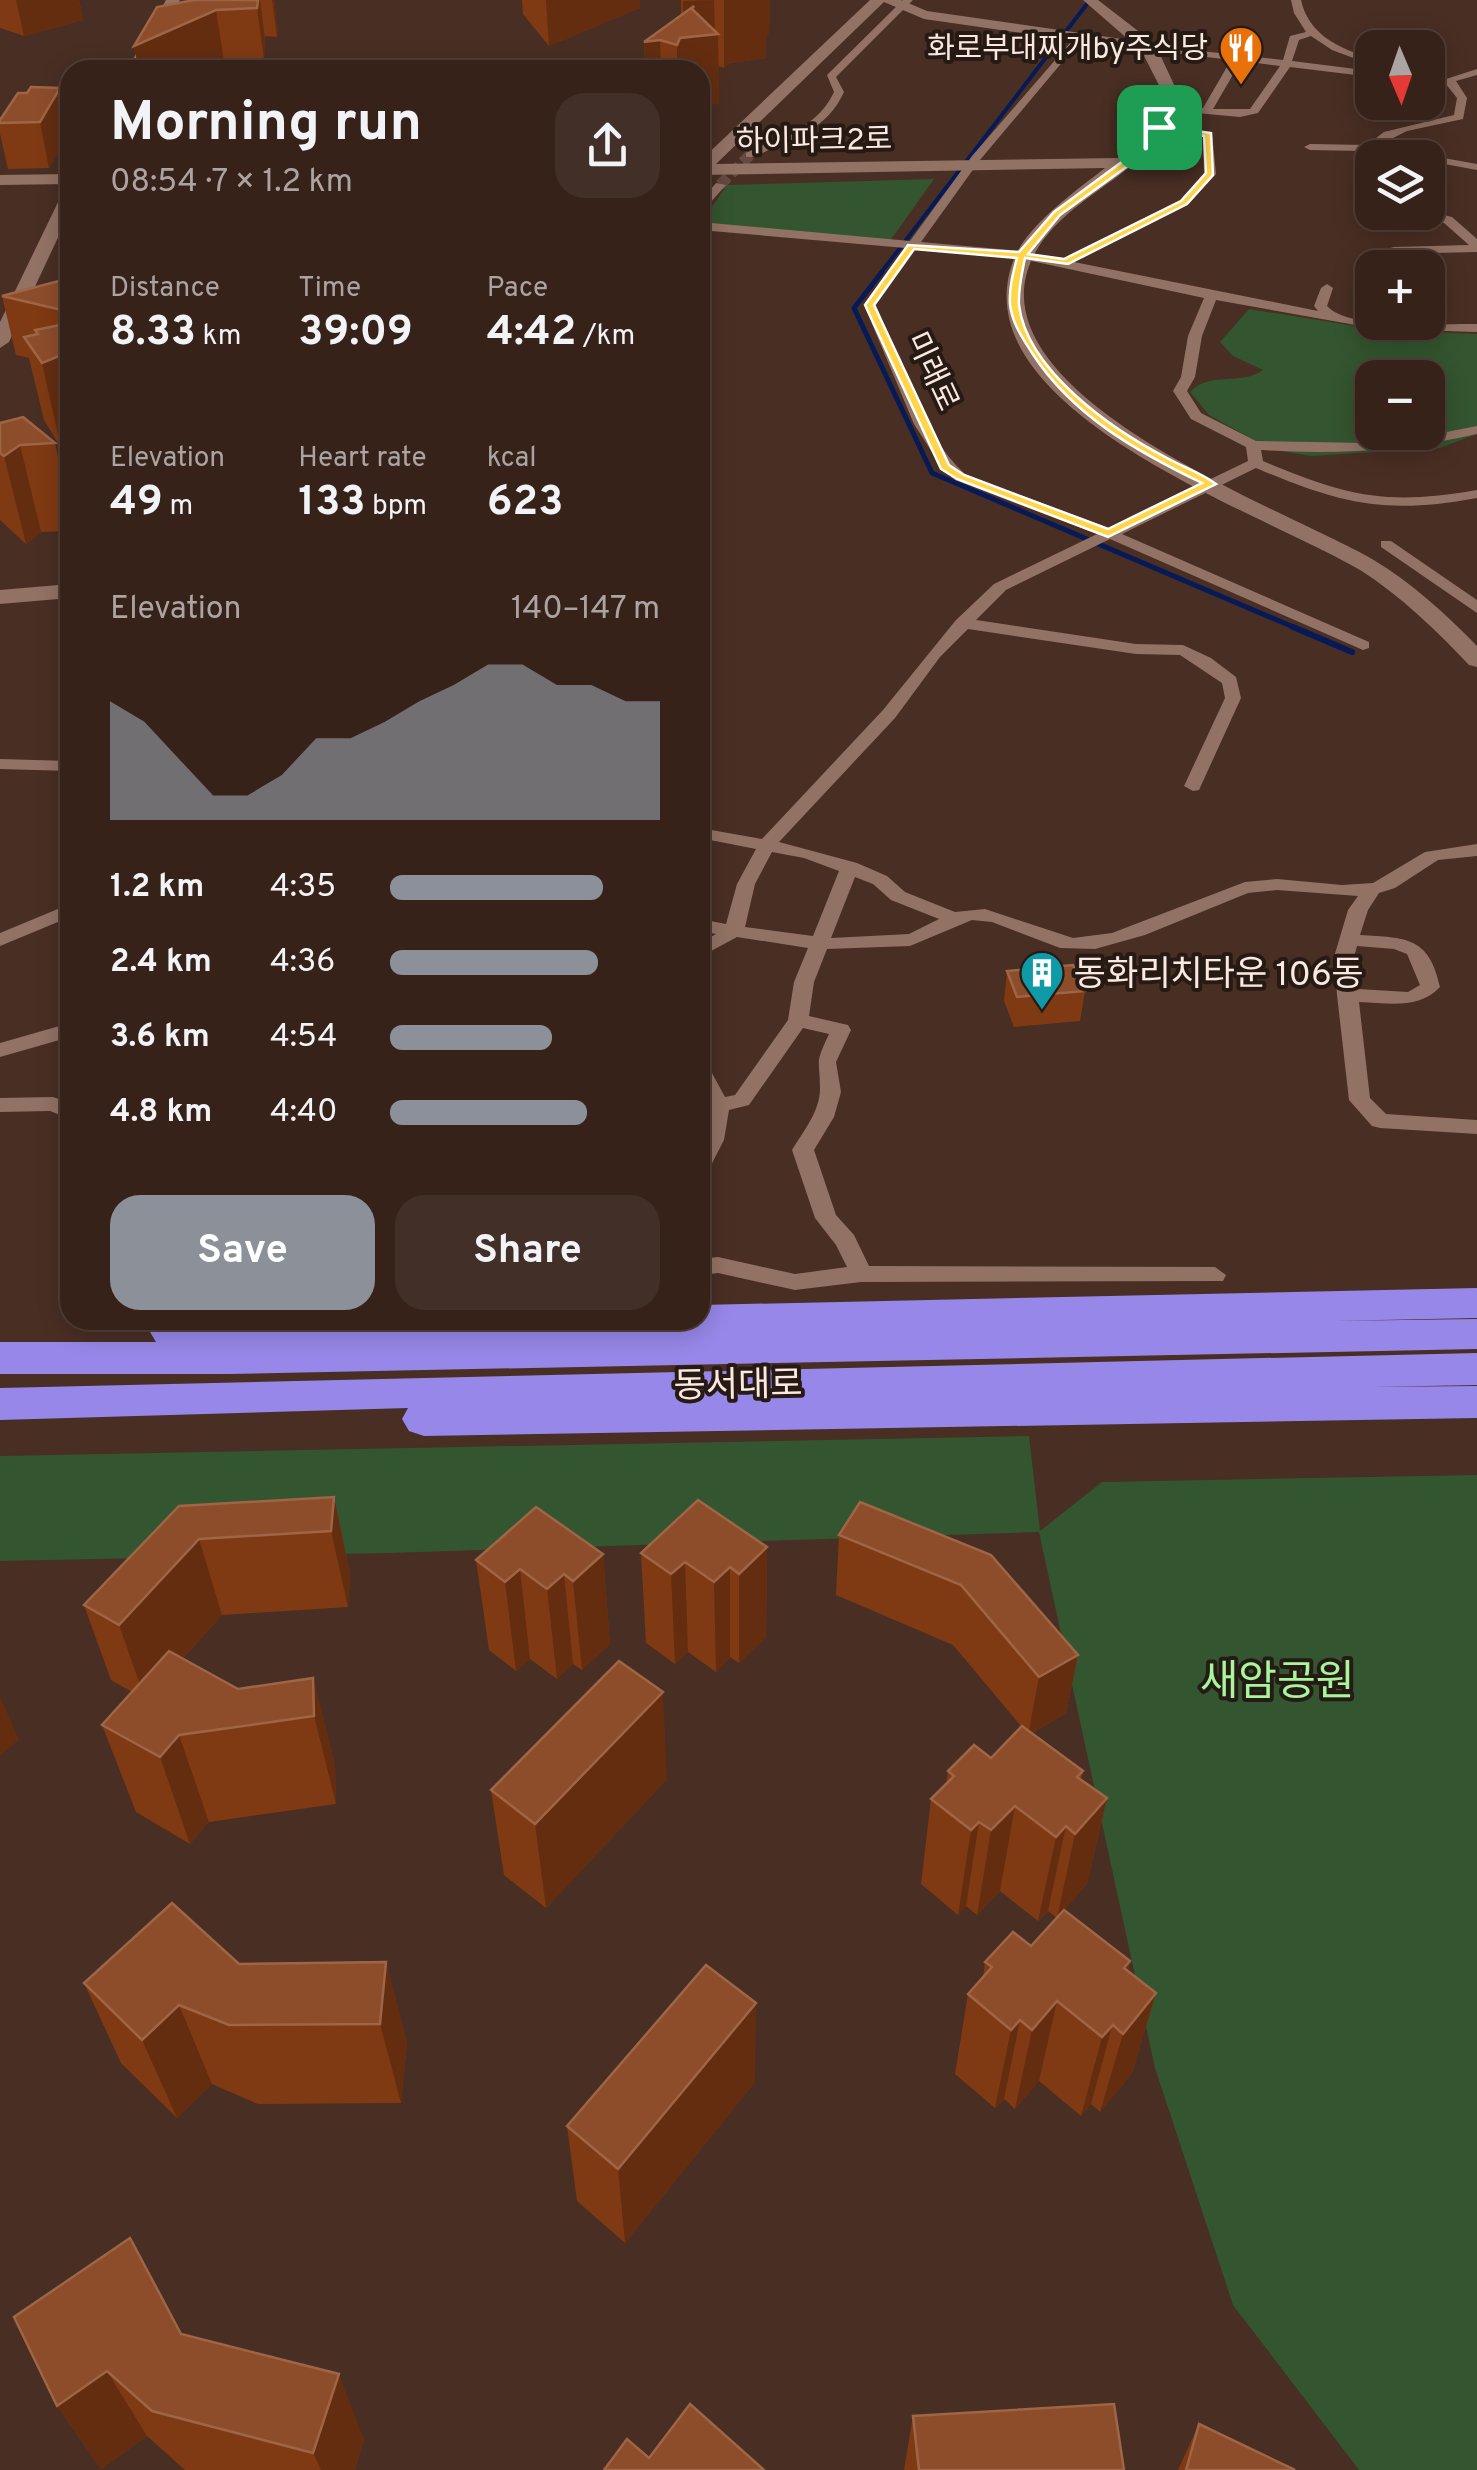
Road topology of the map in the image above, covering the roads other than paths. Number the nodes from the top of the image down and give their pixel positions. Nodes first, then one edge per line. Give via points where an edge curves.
1 (173, 0) edge
2 (878, 0) edge
3 (1296, 0) edge
4 (899, 2) edge
5 (1093, 2) edge
6 (1312, 33) junction
7 (1072, 38) junction
8 (1150, 48) junction
9 (1355, 55) edge
10 (1237, 58) junction
11 (140, 60) edge
12 (1288, 64) junction
13 (1355, 72) edge
14 (1477, 72) edge
15 (1445, 81) edge
16 (1445, 82) edge
17 (1445, 83) edge
18 (1477, 86) edge
19 (1206, 111) junction
20 (1163, 117) junction
21 (1459, 117) junction
22 (1477, 122) edge
23 (1376, 140) edge
24 (1310, 147) dead end
25 (1355, 148) edge
26 (750, 155) tunnel mouth
27 (710, 160) edge
28 (1445, 161) edge
29 (1126, 163) junction
30 (1477, 166) edge
31 (710, 170) edge
32 (60, 178) edge
33 (0, 180) edge
34 (720, 185) tunnel mouth
35 (710, 198) edge
36 (60, 215) edge
37 (1445, 219) edge
38 (710, 227) edge
39 (909, 246) junction
40 (1477, 246) edge
41 (1411, 250) edge
42 (1022, 255) junction
43 (1065, 262) junction
44 (1328, 288) dead end
45 (1211, 297) junction
46 (1329, 316) junction
47 (1477, 328) edge
48 (0, 342) edge
49 (1477, 430) edge
50 (1253, 445) junction
51 (1256, 463) junction
52 (1210, 484) junction
53 (1477, 494) edge
54 (1096, 539) junction
55 (1386, 544) dead end
56 (60, 592) edge
57 (0, 597) edge
58 (1477, 608) edge
59 (962, 623) junction
60 (1363, 645) dead end
61 (1477, 660) edge
62 (0, 764) edge
63 (60, 766) edge
64 (1193, 786) dead end
65 (710, 835) edge
66 (768, 844) junction
67 (1477, 850) edge
68 (850, 867) junction
69 (1372, 890) junction
70 (60, 914) edge
71 (951, 917) junction
72 (710, 927) edge
73 (734, 931) junction
74 (0, 940) edge
75 (1350, 940) junction
76 (710, 944) edge
77 (816, 946) junction
78 (1348, 995) junction
79 (798, 1020) junction
80 (60, 1033) edge
81 (0, 1050) edge
82 (710, 1087) edge
83 (0, 1105) edge
84 (719, 1105) junction
85 (60, 1107) edge
86 (1477, 1126) edge
87 (710, 1146) edge
88 (710, 1266) edge
89 (861, 1274) junction
90 (1214, 1275) dead end
91 (1477, 1303) edge
92 (710, 1320) edge
93 (262, 1330) edge
94 (1477, 1334) edge
95 (0, 1336) edge
96 (0, 1358) edge
97 (1477, 1369) edge
98 (1477, 1402) edge
99 (0, 1404) edge
100 (0, 1426) edge

1 - 11 street
2 - 27 street
3 - 6 street
4 - 7 street via 924,15
4 - 26 street via 831,76 839,92 828,113 796,137
5 - 8 street
6 - 9 street
6 - 12 street via 1294,38
7 - 8 street
7 - 39 street
8 - 10 street
8 - 20 street via 1166,78 1170,100
10 - 12 street
10 - 19 street
12 - 13 street
12 - 19 street via 1254,111
14 - 15 street
16 - 18 street
17 - 21 street via 1462,98
19 - 20 street
20 - 29 street
20 - 43 street via 1208,134 1210,174 1184,202
21 - 22 street
21 - 23 street
24 - 25 street
28 - 30 street
29 - 31 street, 하이파크2로
29 - 42 street via 1057,214
32 - 33 street
34 - 35 street
36 - 48 street
37 - 40 street
38 - 39 street
39 - 42 street
39 - 54 street, 미래로 via 870,305 944,466
40 - 41 street
42 - 43 street
42 - 52 street via 1018,317 1055,381 1098,420
43 - 45 street
44 - 46 street via 1320,306
45 - 46 street
45 - 50 street via 1180,391 1196,416
46 - 47 street via 1378,325
49 - 50 street via 1429,443 1362,449
50 - 51 street
51 - 52 street
51 - 53 street via 1376,506
52 - 54 street
52 - 61 street via 1365,564 1414,599
54 - 59 street via 1000,587
54 - 60 street
55 - 58 street
56 - 57 street
59 - 64 street via 1183,650 1204,661 1230,681 1233,698
59 - 66 street via 890,714
62 - 63 street
65 - 66 street
66 - 68 street
66 - 73 street via 746,884
67 - 69 street via 1426,858 1396,882
68 - 71 street
68 - 77 street
69 - 71 street via 1244,888 1122,936 1071,944 976,913
69 - 75 street
70 - 74 street
71 - 77 street via 919,938
72 - 73 street
73 - 76 street
73 - 77 street
75 - 78 street via 1344,958
75 - 78 street via 1412,946 1425,958 1430,987 1412,998
77 - 79 street
78 - 86 street via 1360,1100 1380,1121
79 - 84 street via 742,1100
79 - 89 street via 840,1030 826,1062 831,1092 803,1150 826,1218
80 - 81 street
82 - 84 street
83 - 85 street
84 - 87 street
88 - 89 street via 795,1282
89 - 90 street
91 - 92 highway
93 - 95 highway
94 - 96 highway, 동서대로
97 - 99 highway, 동서대로
98 - 100 highway

